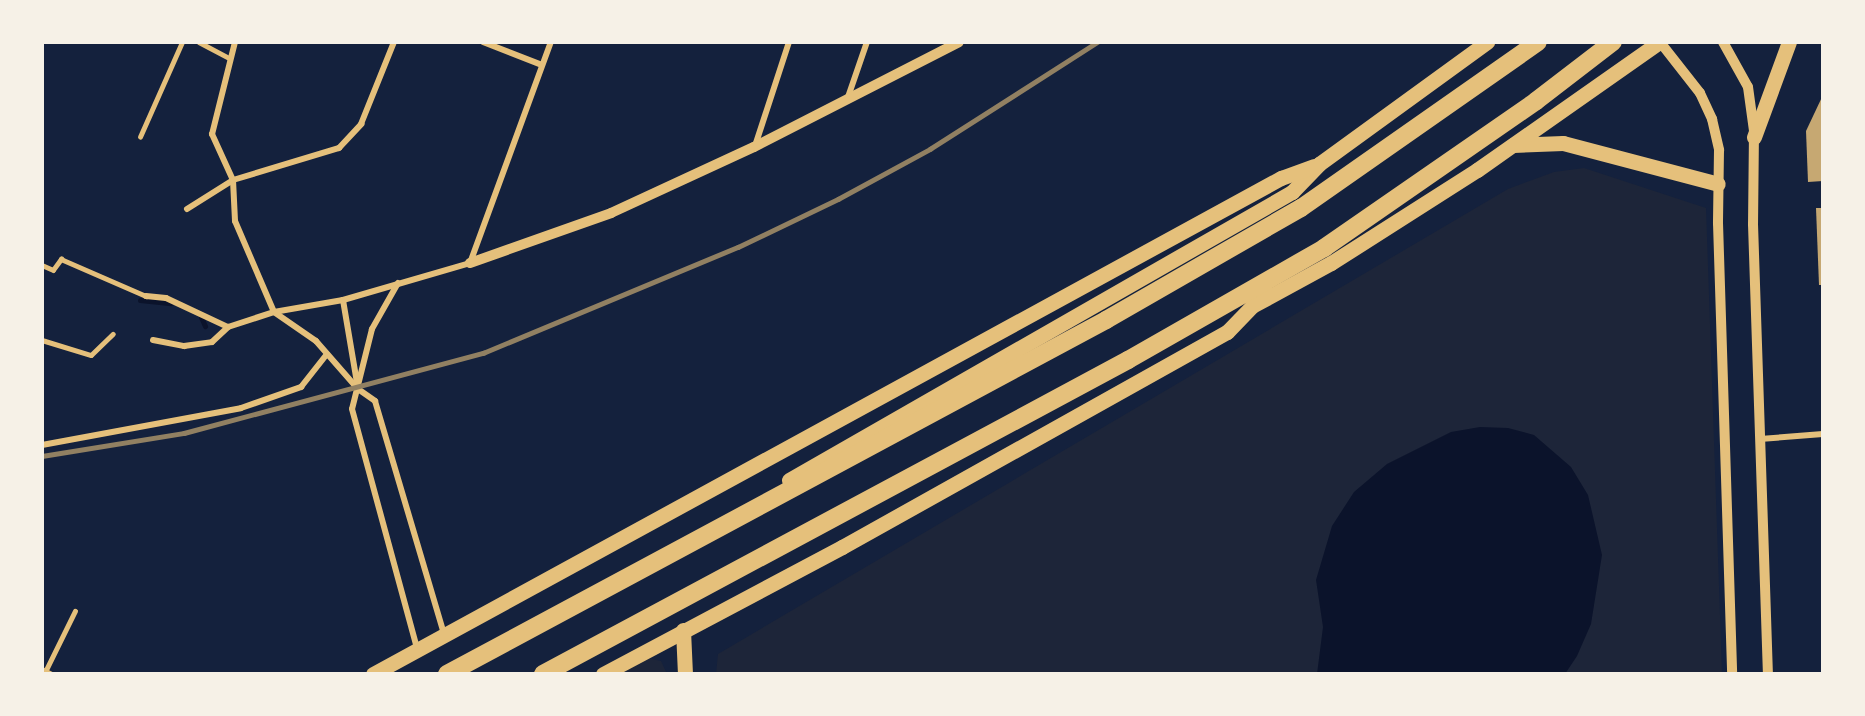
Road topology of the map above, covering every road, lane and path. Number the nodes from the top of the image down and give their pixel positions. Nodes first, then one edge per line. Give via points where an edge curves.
1 (182, 42) edge
2 (199, 42) edge
3 (235, 42) edge
4 (394, 42) edge
5 (483, 42) edge
6 (551, 42) edge
7 (789, 42) edge
8 (867, 42) edge
9 (959, 42) edge
10 (1487, 42) edge
11 (1538, 42) edge
12 (1613, 42) edge
13 (1659, 42) edge
14 (1723, 42) edge
15 (1789, 42) edge
16 (229, 58) junction
17 (542, 65) junction
18 (847, 100) junction
19 (1754, 137) junction
20 (140, 138) dead end
21 (1513, 145) junction
22 (754, 147) junction
23 (1319, 164) junction
24 (233, 180) junction
25 (1718, 184) junction
26 (187, 209) dead end
27 (470, 263) junction
28 (42, 265) edge
29 (398, 283) junction
30 (146, 296) joint
31 (343, 300) junction
32 (1252, 306) junction
33 (274, 312) junction
34 (228, 327) junction
35 (113, 334) dead end
36 (42, 340) edge
37 (153, 340) dead end
38 (327, 354) junction
39 (358, 389) junction
40 (1823, 434) edge
41 (1760, 439) junction
42 (42, 445) edge
43 (75, 611) dead end
44 (683, 630) junction
45 (444, 635) junction
46 (417, 650) junction
47 (44, 671) edge
48 (52, 674) edge
49 (372, 674) edge
50 (434, 674) edge
51 (447, 674) edge
52 (545, 674) edge
53 (603, 674) edge
54 (685, 674) edge
55 (1732, 674) edge
56 (1768, 674) edge

1 - 20 lane
2 - 16 lane
3 - 16 street
4 - 24 street via 361,124 339,148
5 - 17 street
6 - 17 street
7 - 22 street
8 - 18 street
9 - 18 street
10 - 23 main road
11 - 51 highway via 1301,208 1106,320
12 - 52 highway via 1536,101 1324,248 1117,365
13 - 21 main road
13 - 25 street via 1700,93 1712,118 1719,150
14 - 19 street via 1748,87
15 - 19 main road
16 - 24 street via 212,134
17 - 27 street
18 - 22 street
19 - 41 street
21 - 25 main road via 1563,143
21 - 32 main road via 1330,263
22 - 27 street via 611,213
23 - 45 main road via 1281,178
23 - 50 main road via 1292,192 802,473
24 - 26 street
24 - 33 street via 235,221
25 - 55 street
27 - 29 street
28 - 30 lane via 53,270 61,259
29 - 31 street
29 - 39 street via 372,328
30 - 34 street via 185,305
31 - 33 street
31 - 39 street
32 - 44 main road via 1227,332 842,547
32 - 52 main road via 1216,314
33 - 34 street
33 - 38 street
34 - 37 street via 212,342 184,346
35 - 36 lane via 91,355
38 - 39 street
38 - 42 street via 302,387 241,408
39 - 45 street via 375,401
39 - 46 street via 352,409
40 - 41 street
41 - 56 street
43 - 47 lane
44 - 53 main road
44 - 54 main road
45 - 46 main road
46 - 49 main road
47 - 48 lane

